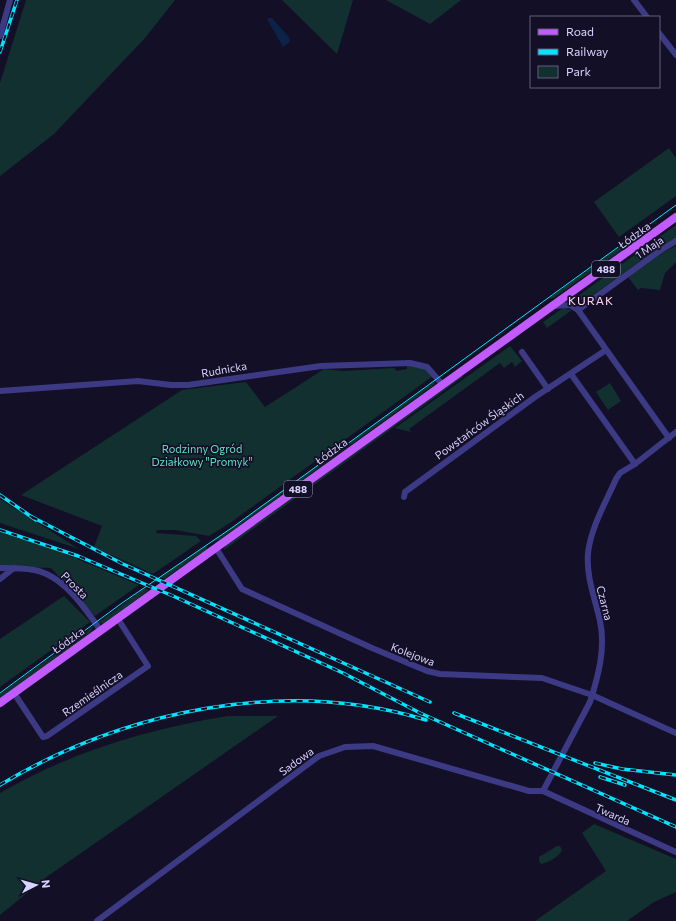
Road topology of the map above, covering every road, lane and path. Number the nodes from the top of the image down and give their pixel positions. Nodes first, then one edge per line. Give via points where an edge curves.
1 (10, 0) edge
2 (634, 0) edge
3 (646, 16) edge
4 (660, 34) edge
5 (0, 36) edge
6 (676, 55) edge
7 (676, 217) edge
8 (676, 242) edge
9 (552, 306) junction
10 (578, 310) junction
11 (606, 350) junction
12 (522, 352) dead end
13 (571, 374) junction
14 (442, 384) junction
15 (548, 389) junction
16 (0, 391) edge
17 (676, 432) edge
18 (669, 438) junction
19 (635, 464) junction
20 (404, 497) dead end
21 (216, 548) junction
22 (0, 568) edge
23 (14, 568) junction
24 (0, 579) edge
25 (118, 619) junction
26 (101, 631) junction
27 (14, 693) junction
28 (592, 696) junction
29 (0, 703) edge
30 (676, 733) edge
31 (543, 791) junction
32 (676, 852) edge
33 (97, 921) edge

1 - 5 street
2 - 3 street
4 - 6 street
7 - 9 main road, Łódzka / 488
8 - 10 street, 1 Maja
9 - 10 street via 570,305
9 - 14 main road, Łódzka / 488
10 - 11 street
11 - 13 street, Powstańców Śląskich
11 - 18 street
12 - 15 street
13 - 15 street, Powstańców Śląskich
13 - 19 street
14 - 16 street, Rudnicka via 427,367 405,364 321,366 188,385 138,381
14 - 21 main road, Łódzka / 488
15 - 20 street, Powstańców Śląskich via 405,492
17 - 18 street
18 - 19 street, Czarna
19 - 28 street, Czarna via 620,473 616,479 593,533 588,552 590,583 603,640
21 - 25 main road, Łódzka / 488
21 - 28 street, Kolejowa via 242,589 427,671 440,674 542,678
22 - 23 street, Prosta
23 - 24 street
23 - 26 street, Prosta via 35,570 57,579
25 - 26 main road, Łódzka / 488
25 - 27 street, Rzemieślnicza via 148,666 43,737
26 - 27 main road, Łódzka / 488
27 - 29 main road, Łódzka / 488
28 - 30 street, Kolejowa
28 - 31 street, Czarna
31 - 32 street, Twarda
31 - 33 street, Sadowa via 529,791 381,747 355,745 338,748 319,756

